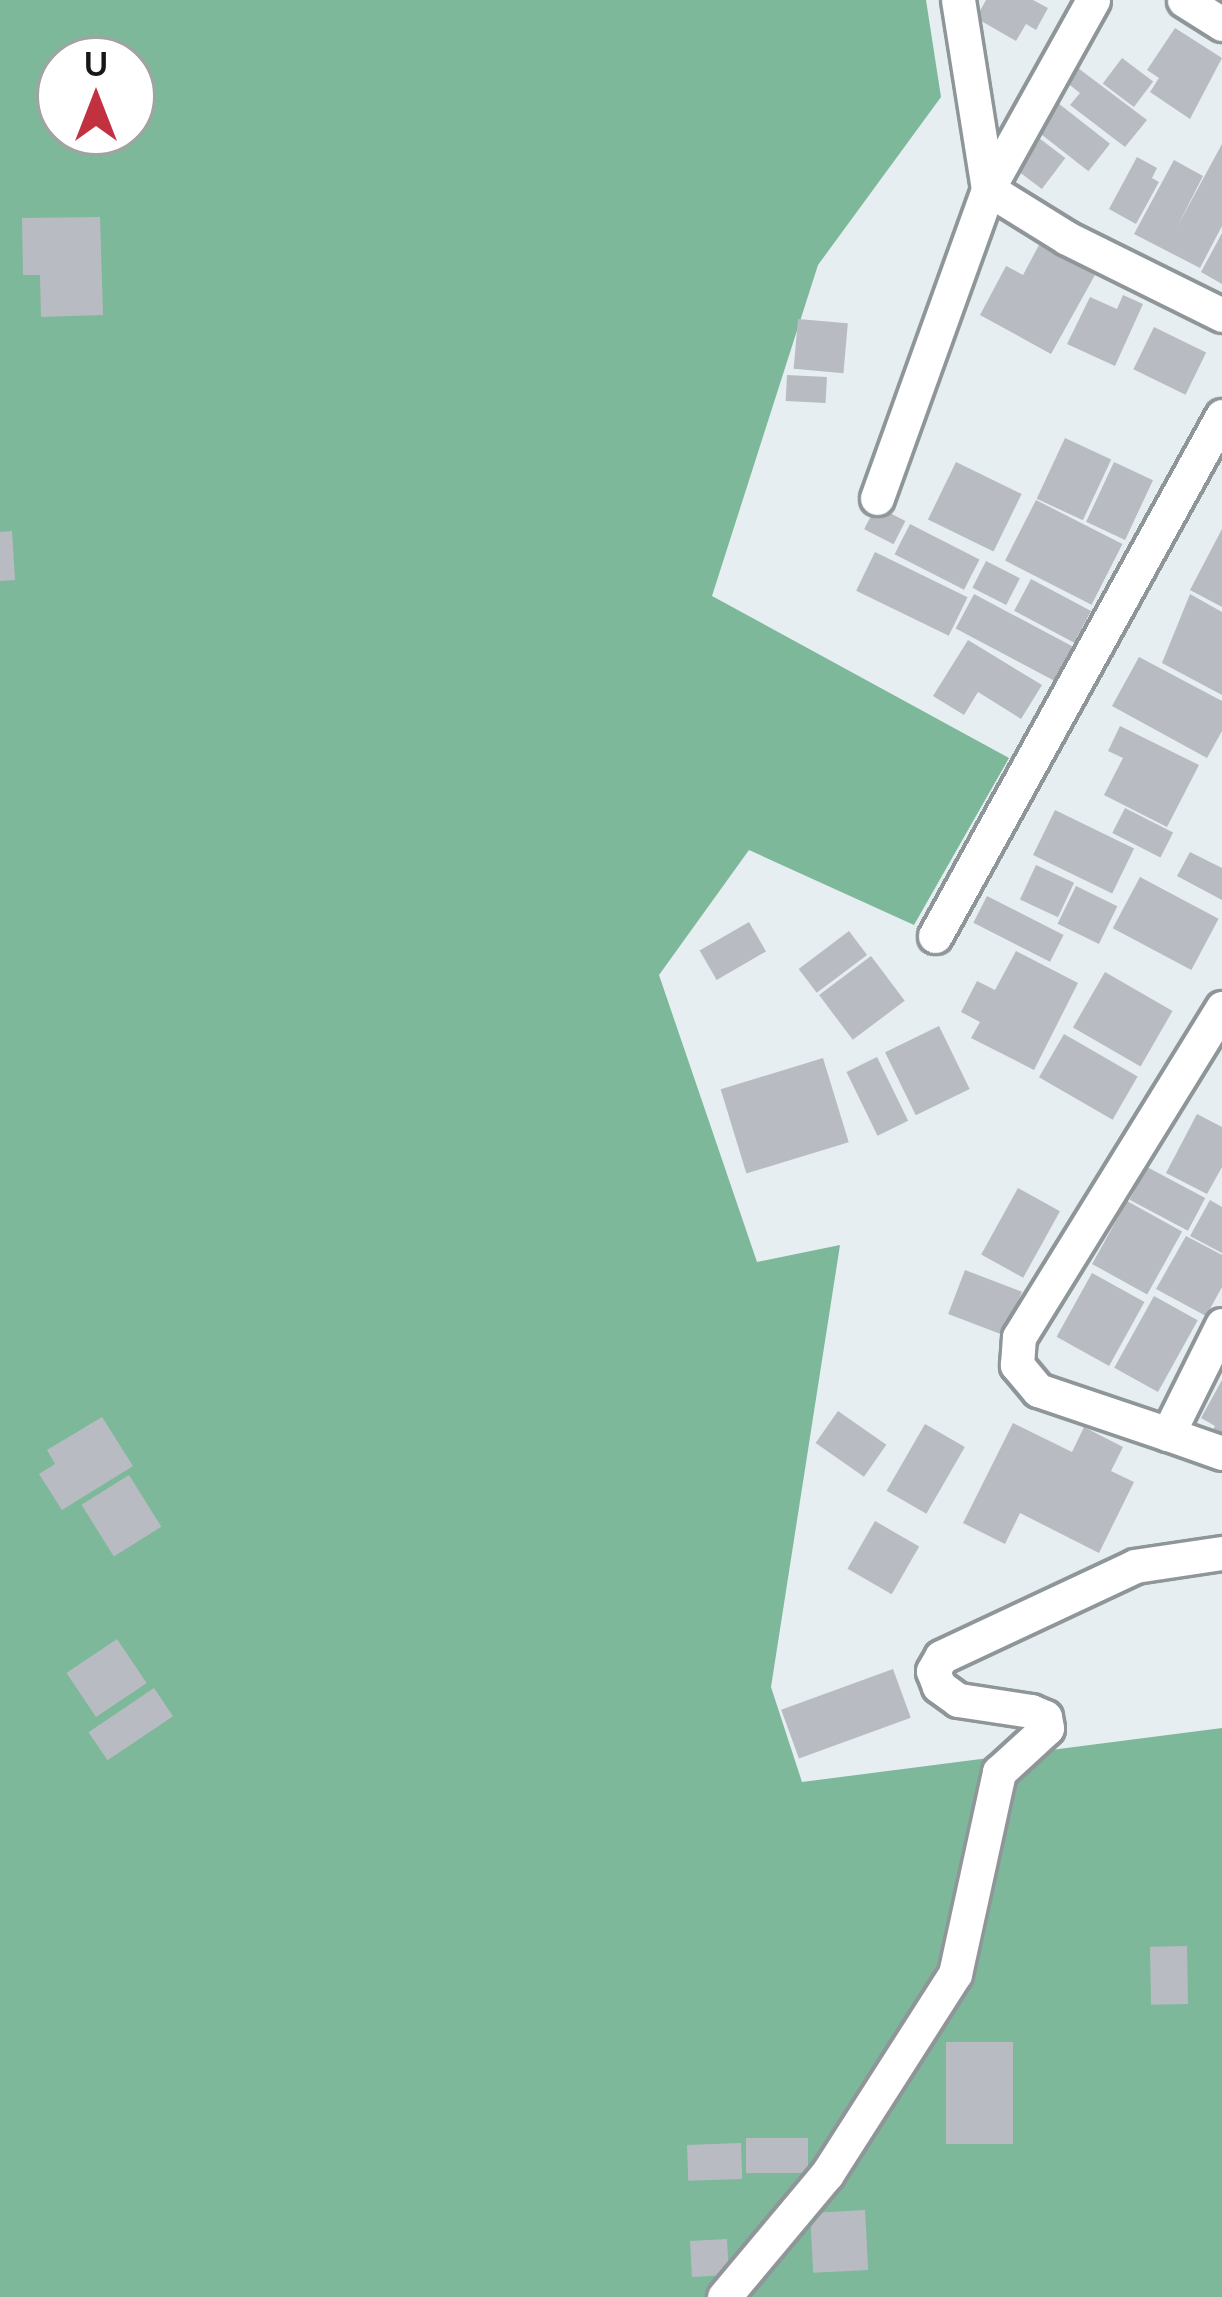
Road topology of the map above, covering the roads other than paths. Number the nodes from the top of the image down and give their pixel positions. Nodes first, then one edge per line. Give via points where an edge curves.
1 (958, 0) edge
2 (1093, 0) edge
3 (1184, 0) edge
4 (1222, 24) edge
5 (988, 189) junction
6 (1222, 315) edge
7 (1222, 416) edge
8 (877, 498) dead end
9 (934, 936) dead end
10 (1222, 1008) edge
11 (1222, 1324) edge
12 (1168, 1434) junction
13 (1222, 1453) edge
14 (1222, 1553) edge
15 (724, 2297) edge

1 - 5 street
2 - 5 street
3 - 4 street
5 - 6 street
5 - 8 street
7 - 9 street
10 - 12 street via 1018,1337 1017,1365 1038,1390
11 - 12 street
12 - 13 street
14 - 15 street via 1135,1566 941,1658 933,1671 958,1700 1031,1711 1046,1717 1047,1728 998,1772 955,1974 827,2174

